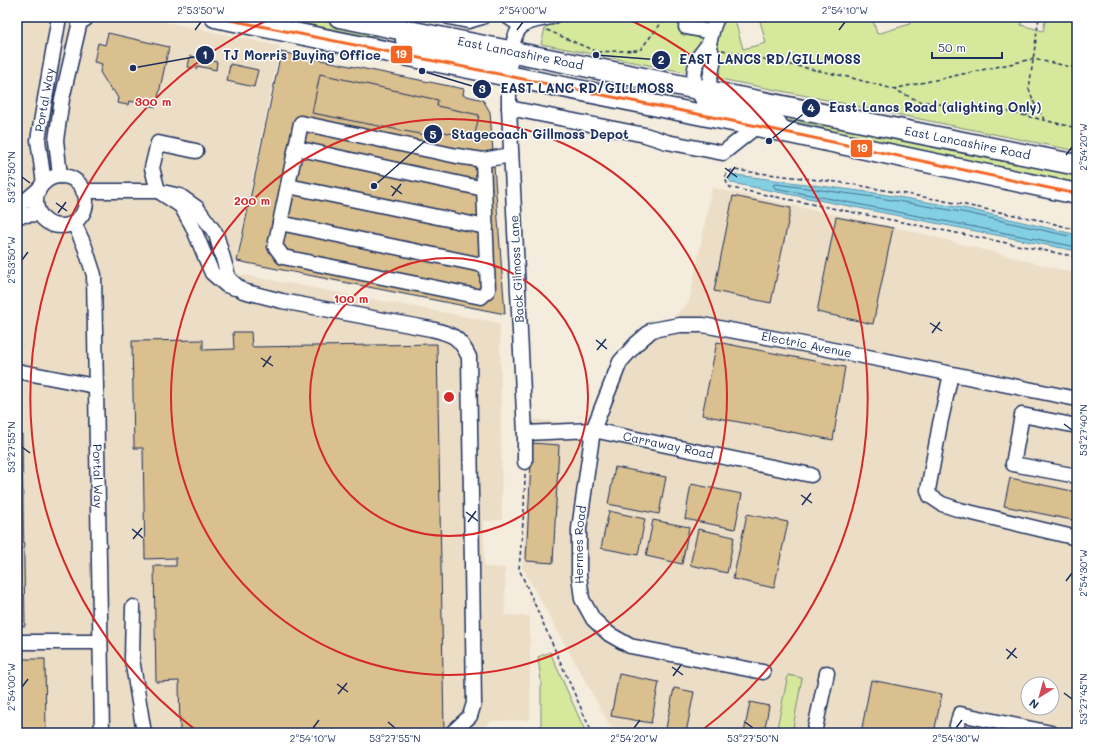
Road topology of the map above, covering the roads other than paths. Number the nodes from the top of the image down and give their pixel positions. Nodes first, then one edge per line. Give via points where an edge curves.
1 (59, 17) edge
2 (82, 17) edge
3 (214, 17) edge
4 (339, 17) edge
5 (449, 17) edge
6 (482, 17) edge
7 (508, 17) edge
8 (552, 17) edge
9 (718, 17) edge
10 (362, 22) junction
11 (527, 24) junction
12 (686, 27) dead end
13 (710, 38) junction
14 (512, 52) junction
15 (510, 76) junction
16 (702, 92) junction
17 (509, 108) junction
18 (680, 112) junction
19 (757, 126) junction
20 (845, 145) junction
21 (296, 148) junction
22 (196, 151) dead end
23 (511, 155) junction
24 (483, 160) junction
25 (1077, 165) edge
26 (60, 176) junction
27 (41, 186) junction
28 (288, 186) junction
29 (484, 189) junction
30 (84, 191) junction
31 (158, 191) junction
32 (1077, 194) edge
33 (17, 204) edge
34 (39, 214) junction
35 (17, 215) edge
36 (74, 223) junction
37 (280, 223) junction
38 (486, 227) junction
39 (487, 266) junction
40 (17, 371) edge
41 (951, 374) junction
42 (95, 386) junction
43 (1077, 400) edge
44 (1077, 426) edge
45 (593, 430) junction
46 (525, 433) junction
47 (525, 462) road end
48 (811, 475) dead end
49 (1077, 476) edge
50 (1077, 538) edge
51 (133, 607) dead end
52 (17, 642) edge
53 (100, 642) junction
54 (763, 672) dead end
55 (827, 672) dead end
56 (1042, 732) edge
57 (102, 733) edge
58 (144, 733) edge
59 (452, 733) edge
60 (814, 733) edge
61 (956, 733) edge

1 - 27 street, Portal Way via 38,140
2 - 26 street, Portal Way via 62,99 56,140
3 - 15 highway, East Lancashire Road
4 - 10 highway, East Lancashire Road
5 - 6 street via 468,21
7 - 11 street via 517,23
8 - 11 street
9 - 13 street
10 - 14 highway, East Lancashire Road
10 - 15 street via 400,39 500,62
11 - 14 street, Back Gilmoss Lane via 518,30
12 - 13 street
13 - 16 street via 698,58 694,79
14 - 15 street, Back Gilmoss Lane
14 - 16 highway, East Lancashire Road
15 - 17 street, Back Gilmoss Lane
15 - 18 highway, East Lancashire Road
16 - 18 street via 689,108
16 - 20 street via 711,104 775,121
16 - 25 highway, East Lancashire Road
17 - 19 street via 723,153
17 - 23 street, Back Gilmoss Lane
18 - 19 highway, East Lancashire Road
19 - 20 highway, East Lancashire Road
20 - 32 highway, East Lancashire Road
21 - 24 street via 301,123
21 - 28 street
21 - 29 street
22 - 31 street via 158,143 152,168
23 - 24 street
23 - 46 street, Back Gilmoss Lane
24 - 29 street
26 - 27 street
26 - 30 street via 74,180
27 - 33 street via 25,201
27 - 34 street, Portal Way via 36,202
28 - 37 street
28 - 38 street
29 - 38 street
30 - 31 street
30 - 36 street via 84,212
31 - 59 street via 180,196 197,208 216,234 229,279 243,291 282,301 437,330 449,334 463,344 469,357 474,703 470,716
34 - 35 street
34 - 36 street via 51,224 66,226
36 - 42 street, Portal Way via 94,275
37 - 39 street
37 - 39 street via 275,246 283,257 290,259 481,297 488,290
38 - 39 street
40 - 42 street
41 - 43 street, Electric Avenue
41 - 45 street, Electric Avenue via 703,325 680,325 652,330 620,362
41 - 50 street via 928,490 930,496 942,504 960,510
42 - 53 street, Portal Way
44 - 49 street via 1022,415 1013,464
45 - 46 street, Carraway Road
45 - 48 street, Carraway Road
45 - 54 street, Hermes Road via 579,529 578,575 582,598 593,619 609,634 630,646
46 - 47 street, Back Gilmoss Lane
51 - 58 street via 132,659
52 - 53 street
53 - 57 street, Portal Way
55 - 60 street
56 - 61 street via 960,714

